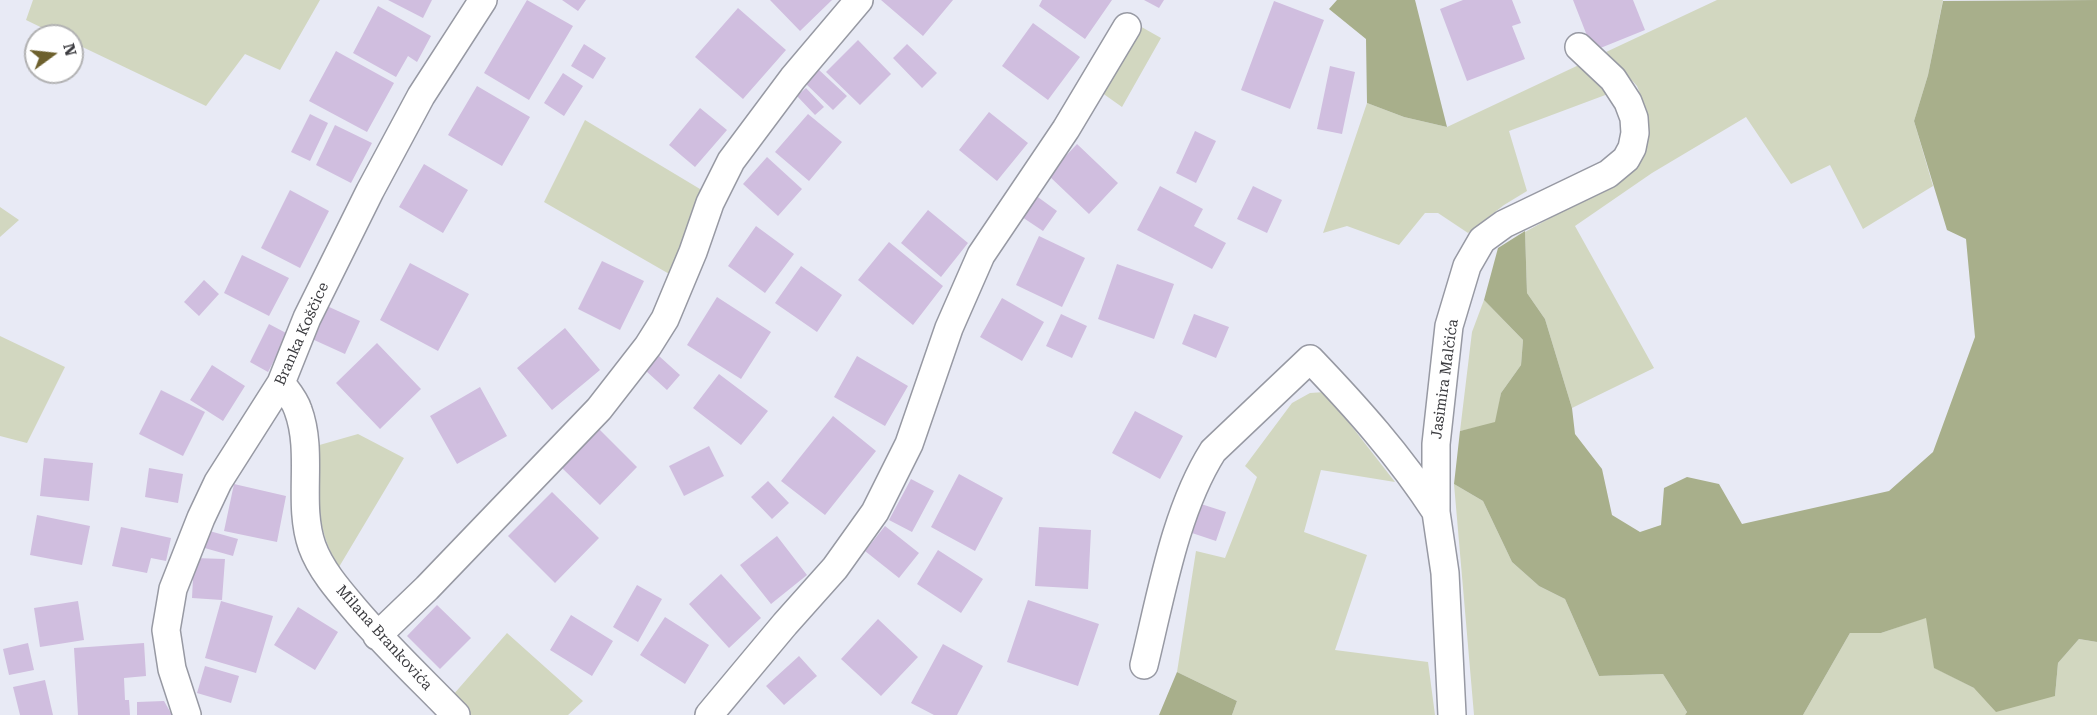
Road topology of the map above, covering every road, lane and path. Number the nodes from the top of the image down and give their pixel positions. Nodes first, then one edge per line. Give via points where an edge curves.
1 (483, 0) edge
2 (859, 0) edge
3 (1127, 27) dead end
4 (1579, 47) dead end
5 (281, 383) junction
6 (1436, 512) junction
7 (378, 636) junction
8 (1144, 665) dead end
9 (187, 715) edge
10 (456, 715) edge
11 (710, 715) edge
12 (1452, 715) edge

1 - 5 street, Branka Koščice via 421,96 370,191
2 - 7 street via 793,78 731,161 710,202 665,319 648,346 599,409
3 - 11 street via 1066,129 981,255 949,328 909,444 876,512 835,568
4 - 6 street, Jasimira Malčića via 1613,79 1628,102 1634,118 1632,148 1626,159 1608,174 1504,224 1482,240 1467,266 1449,326 1436,444
5 - 7 street, Milana Brankovića via 298,410 302,428 312,545 343,596
5 - 9 street, Branka Koščice via 218,482 174,590 166,630 172,669
6 - 8 street via 1373,427 1310,359 1213,451 1194,483
6 - 12 street, Jasimira Malčića via 1447,594
7 - 10 street, Milana Brankovića

